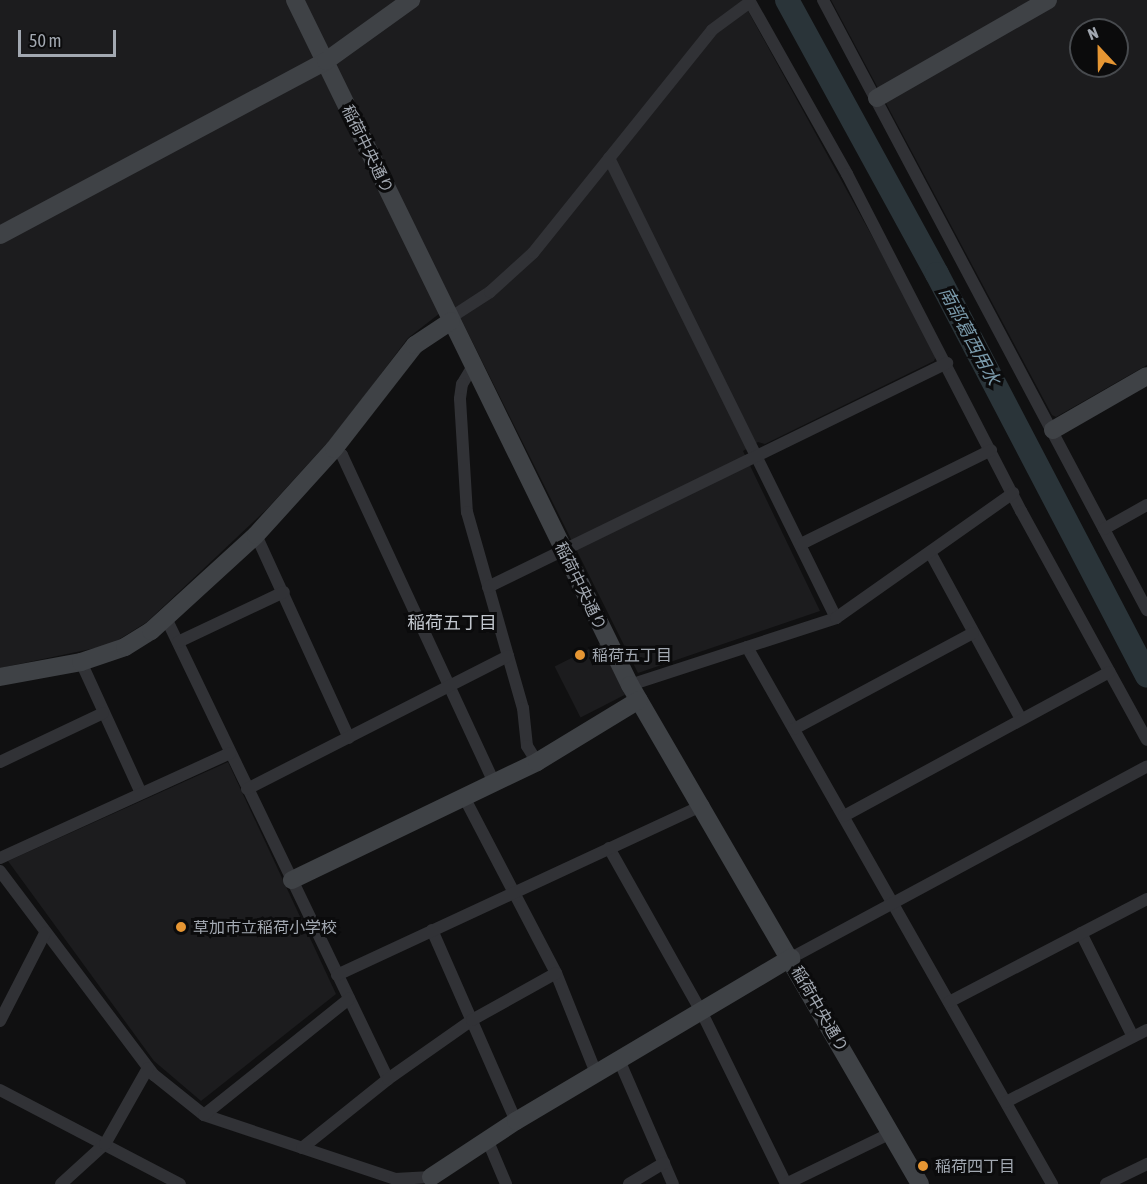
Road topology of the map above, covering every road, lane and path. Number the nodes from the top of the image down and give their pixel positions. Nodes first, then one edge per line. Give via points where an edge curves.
1 (296, 0) edge
2 (411, 0) edge
3 (823, 0) edge
4 (1048, 0) edge
5 (749, 1) edge
6 (326, 61) junction
7 (877, 98) junction
8 (609, 158) junction
9 (0, 235) edge
10 (451, 319) junction
11 (947, 363) junction
12 (474, 366) junction
13 (1147, 376) edge
14 (1053, 430) junction
15 (334, 449) junction
16 (992, 450) junction
17 (757, 456) junction
18 (1013, 493) junction
19 (1147, 505) edge
20 (1104, 529) junction
21 (256, 535) junction
22 (801, 544) junction
23 (563, 551) junction
24 (931, 554) junction
25 (488, 587) junction
26 (284, 592) junction
27 (1147, 610) edge
28 (166, 618) junction
29 (836, 618) junction
30 (973, 633) junction
31 (178, 642) junction
32 (747, 647) junction
33 (508, 656) junction
34 (81, 662) junction
35 (1109, 672) junction
36 (0, 677) edge
37 (448, 687) junction
38 (634, 692) junction
39 (103, 713) junction
40 (1022, 719) junction
41 (794, 729) junction
42 (349, 738) junction
43 (1147, 740) edge
44 (230, 753) junction
45 (0, 762) edge
46 (537, 762) junction
47 (1147, 766) edge
48 (494, 783) junction
49 (247, 789) junction
50 (141, 793) junction
51 (464, 797) junction
52 (702, 805) junction
53 (844, 816) junction
54 (609, 848) junction
55 (0, 858) edge
56 (0, 871) edge
57 (292, 880) junction
58 (514, 891) junction
59 (1147, 899) edge
60 (893, 903) junction
61 (432, 930) junction
62 (45, 933) junction
63 (1081, 933) junction
64 (791, 958) junction
65 (556, 973) junction
66 (337, 975) junction
67 (349, 999) junction
68 (949, 1002) junction
69 (701, 1011) junction
70 (472, 1020) junction
71 (0, 1021) edge
72 (1147, 1030) edge
73 (1133, 1036) junction
74 (619, 1060) junction
75 (147, 1068) junction
76 (596, 1073) junction
77 (388, 1079) junction
78 (0, 1090) edge
79 (1006, 1101) junction
80 (204, 1115) junction
81 (516, 1121) junction
82 (891, 1133) junction
83 (487, 1139) junction
84 (105, 1144) junction
85 (302, 1148) junction
86 (664, 1163) junction
87 (1147, 1164) edge
88 (429, 1182) edge
89 (61, 1184) edge
90 (180, 1184) edge
91 (506, 1184) edge
92 (629, 1184) edge
93 (673, 1184) edge
94 (786, 1184) edge
95 (920, 1184) edge
96 (1052, 1184) edge
97 (1106, 1184) edge

1 - 6 street, 稲荷中央通り
2 - 6 street
3 - 7 street
4 - 7 street
5 - 8 street via 712,30
5 - 11 street
6 - 9 street
6 - 10 street, 稲荷中央通り
7 - 14 street
8 - 10 street via 533,253 490,292
8 - 17 street
10 - 12 street, 稲荷中央通り
10 - 15 street via 414,345
11 - 16 street
11 - 17 street
12 - 23 street, 稲荷中央通り
12 - 25 street via 462,384 460,399 467,512
13 - 14 street
14 - 20 street
15 - 21 street
15 - 37 street via 342,455
16 - 18 street
16 - 22 street
17 - 22 street
17 - 23 street
18 - 24 street
18 - 35 street
19 - 20 street
20 - 27 street
21 - 26 street
21 - 28 street
22 - 29 street
23 - 25 street
23 - 38 street, 稲荷中央通り
24 - 29 street
24 - 30 street
25 - 33 street
26 - 31 street
26 - 42 street
28 - 31 street
28 - 34 street via 125,647
29 - 32 street
30 - 40 street
30 - 41 street
31 - 44 street
32 - 38 street
32 - 41 street
33 - 37 street
33 - 46 street via 525,716 527,746
34 - 36 street
34 - 39 street
35 - 40 street
35 - 43 street
37 - 42 street
37 - 48 street
38 - 46 street
38 - 52 street, 稲荷中央通り
39 - 45 street
39 - 50 street
40 - 53 street
41 - 53 street
42 - 49 street
44 - 49 street
44 - 50 street
46 - 48 street
47 - 60 street
48 - 51 street
49 - 57 street
50 - 55 street
51 - 57 street
51 - 58 street
52 - 54 street
52 - 64 street, 稲荷中央通り
53 - 60 street
54 - 58 street
54 - 69 street
56 - 62 street
57 - 66 street
58 - 61 street
58 - 65 street
59 - 63 street
60 - 64 street
60 - 68 street
61 - 66 street
61 - 70 street
62 - 71 street
62 - 75 street
63 - 68 street
63 - 73 street
64 - 69 street
64 - 82 street, 稲荷中央通り
65 - 70 street
65 - 76 street
66 - 67 street
67 - 77 street
67 - 80 street
68 - 79 street
69 - 74 street
69 - 94 street
70 - 77 street
70 - 81 street
72 - 73 street
73 - 79 street
74 - 76 street
74 - 86 street
75 - 80 street
75 - 84 street
76 - 81 street
77 - 85 street
78 - 84 street
79 - 96 street
80 - 85 street
81 - 83 street
82 - 94 street
82 - 95 street, 稲荷中央通り
83 - 88 street
83 - 91 street
84 - 89 street
84 - 90 street
85 - 88 street via 395,1179
86 - 92 street
86 - 93 street
87 - 97 street

